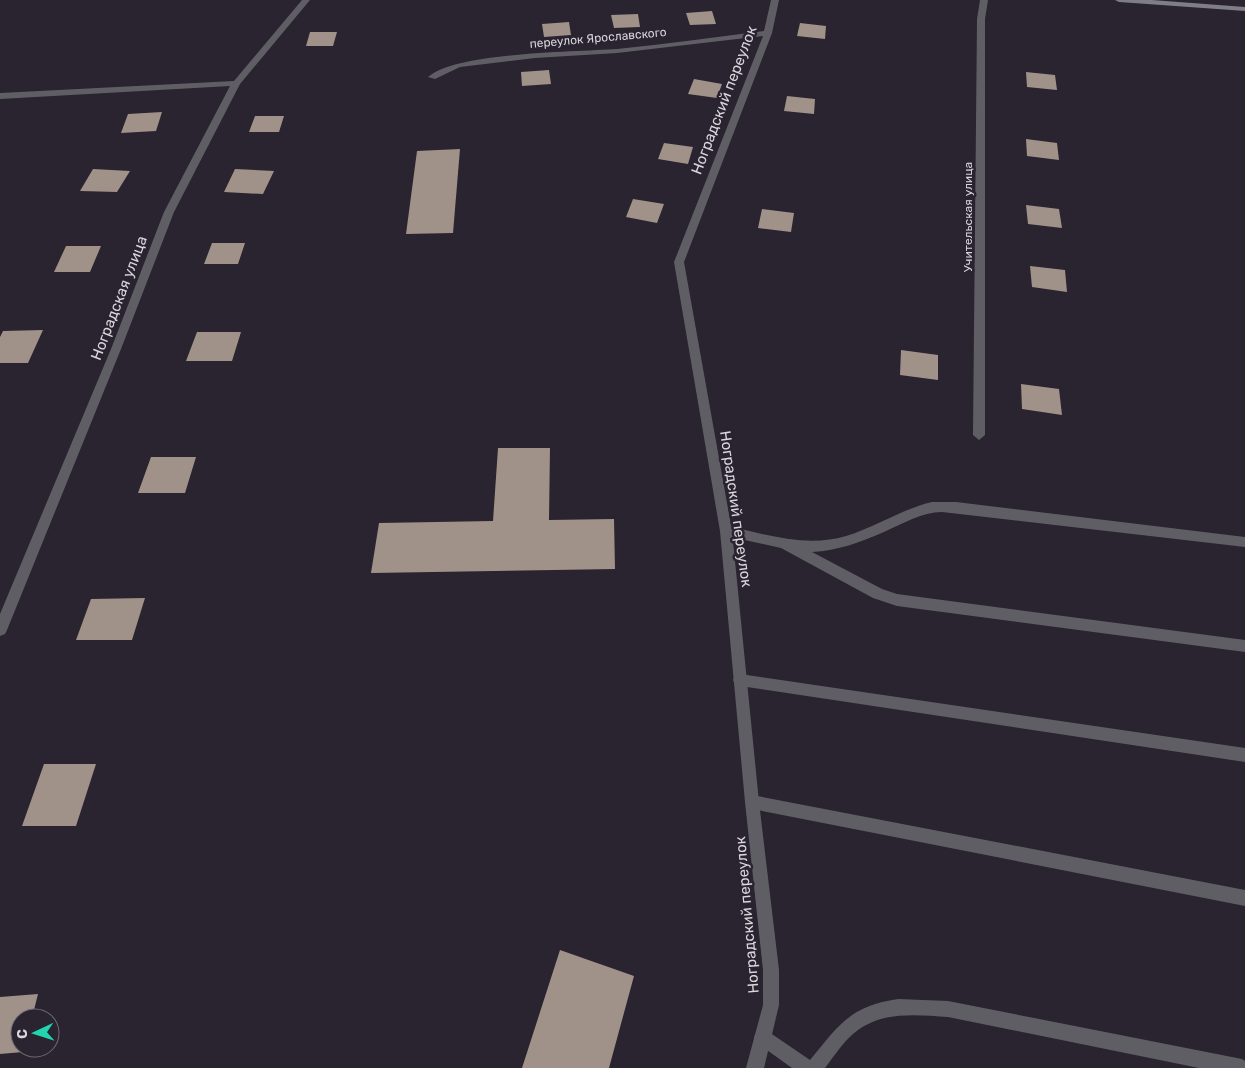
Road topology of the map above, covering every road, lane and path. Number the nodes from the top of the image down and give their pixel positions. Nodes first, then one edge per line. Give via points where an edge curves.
1 (306, 0) edge
2 (775, 0) edge
3 (984, 0) edge
4 (1119, 0) edge
5 (1245, 9) edge
6 (768, 32) junction
7 (432, 77) dead end
8 (236, 83) junction
9 (0, 96) edge
10 (979, 435) dead end
11 (726, 530) junction
12 (1245, 542) edge
13 (784, 543) junction
14 (0, 630) edge
15 (1245, 646) edge
16 (740, 680) junction
17 (1245, 755) edge
18 (752, 802) junction
19 (1245, 898) edge
20 (763, 1037) junction
21 (756, 1068) edge
22 (807, 1068) edge
23 (814, 1068) edge
24 (1242, 1068) edge

1 - 8 street, Ноградская улица
2 - 6 street, Ноградский переулок
3 - 10 street, Учительская улица via 981,19
4 - 5 main road
6 - 7 street, переулок Ярославского via 617,51 458,65
6 - 11 street, Ноградский переулок via 679,262
8 - 9 street
8 - 14 street, Ноградская улица via 169,212
11 - 13 street
11 - 16 street, Ноградский переулок
12 - 13 street via 956,507 931,507 836,546 807,548
13 - 15 street via 878,594 897,600
16 - 17 street
16 - 18 street, Ноградский переулок
18 - 19 street
18 - 20 street, Ноградский переулок via 771,970 771,1005
20 - 21 street, Ноградский переулок
20 - 22 street
23 - 24 street via 851,1025 878,1011 906,1006 948,1009

